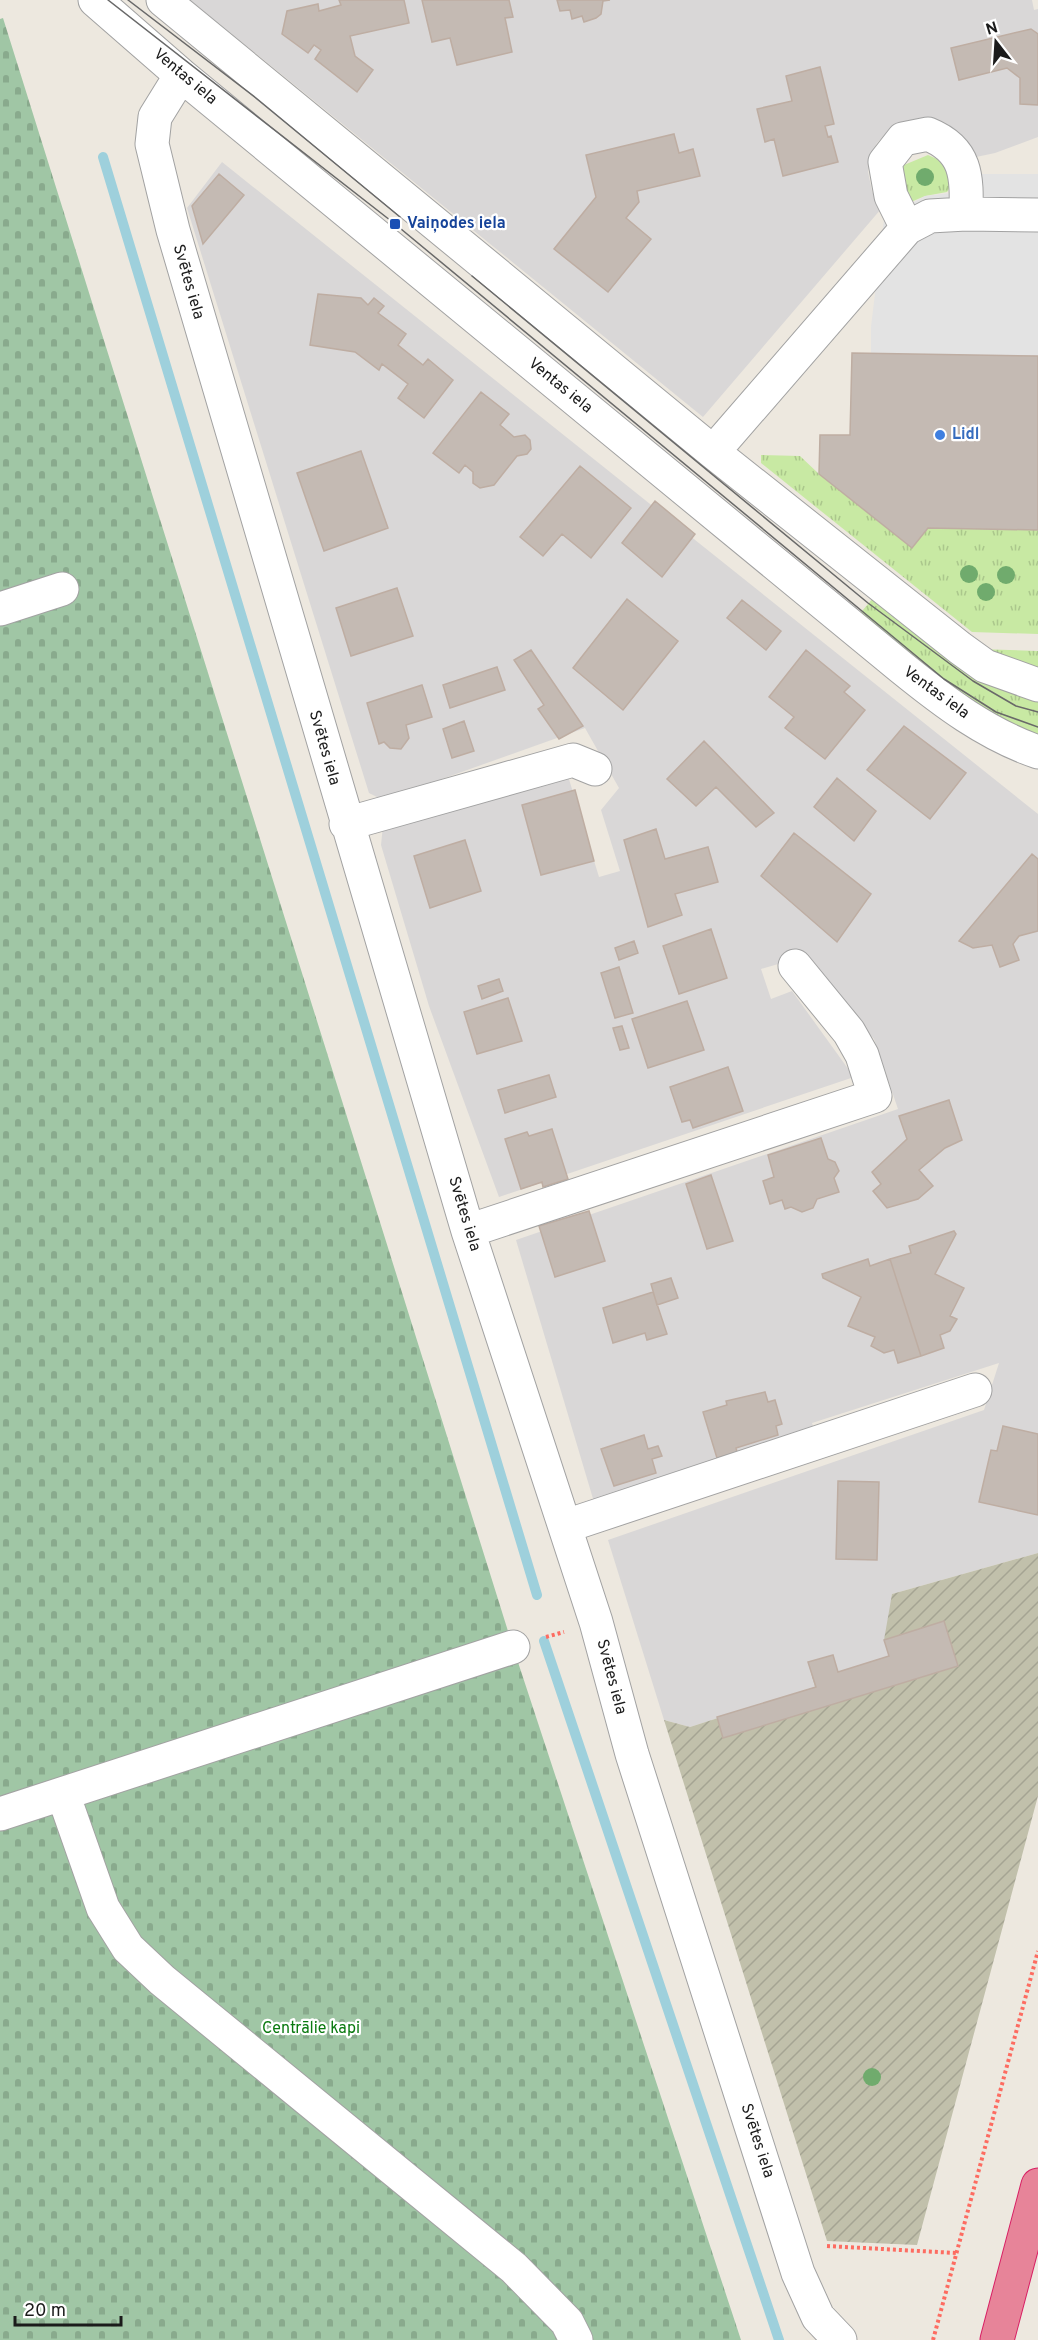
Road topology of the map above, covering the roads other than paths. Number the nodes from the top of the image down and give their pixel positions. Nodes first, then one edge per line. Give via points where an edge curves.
1 (95, 0) edge
2 (163, 0) edge
3 (181, 75) junction
4 (966, 214) junction
5 (1038, 215) edge
6 (907, 228) junction
7 (713, 452) junction
8 (62, 589) dead end
9 (0, 609) edge
10 (1038, 685) edge
11 (1038, 752) edge
12 (595, 769) dead end
13 (346, 824) junction
14 (795, 966) dead end
15 (468, 1231) junction
16 (975, 1390) dead end
17 (566, 1526) junction
18 (513, 1647) road end
19 (63, 1794) junction
20 (0, 1814) edge
21 (1038, 2185) edge
22 (576, 2340) edge
23 (840, 2340) edge
24 (997, 2340) edge

1 - 3 street, Ventas iela
2 - 7 street
3 - 11 street, Ventas iela via 902,668 958,712
3 - 13 street, Svētes iela via 155,117 152,144 173,230
4 - 5 street
4 - 6 street via 930,216
4 - 6 street via 962,162 945,141 914,135 903,139 885,162 891,196
6 - 7 street
7 - 10 street via 985,666
8 - 9 street
12 - 13 street via 573,760
13 - 15 street, Svētes iela
14 - 15 street via 849,1032 862,1055 875,1096
15 - 17 street, Svētes iela
16 - 17 street
17 - 23 street, Svētes iela via 632,1754 798,2273 818,2317
18 - 19 street
19 - 20 street
19 - 22 street via 103,1908 128,1947 162,1980 514,2268 567,2322
21 - 24 highway

